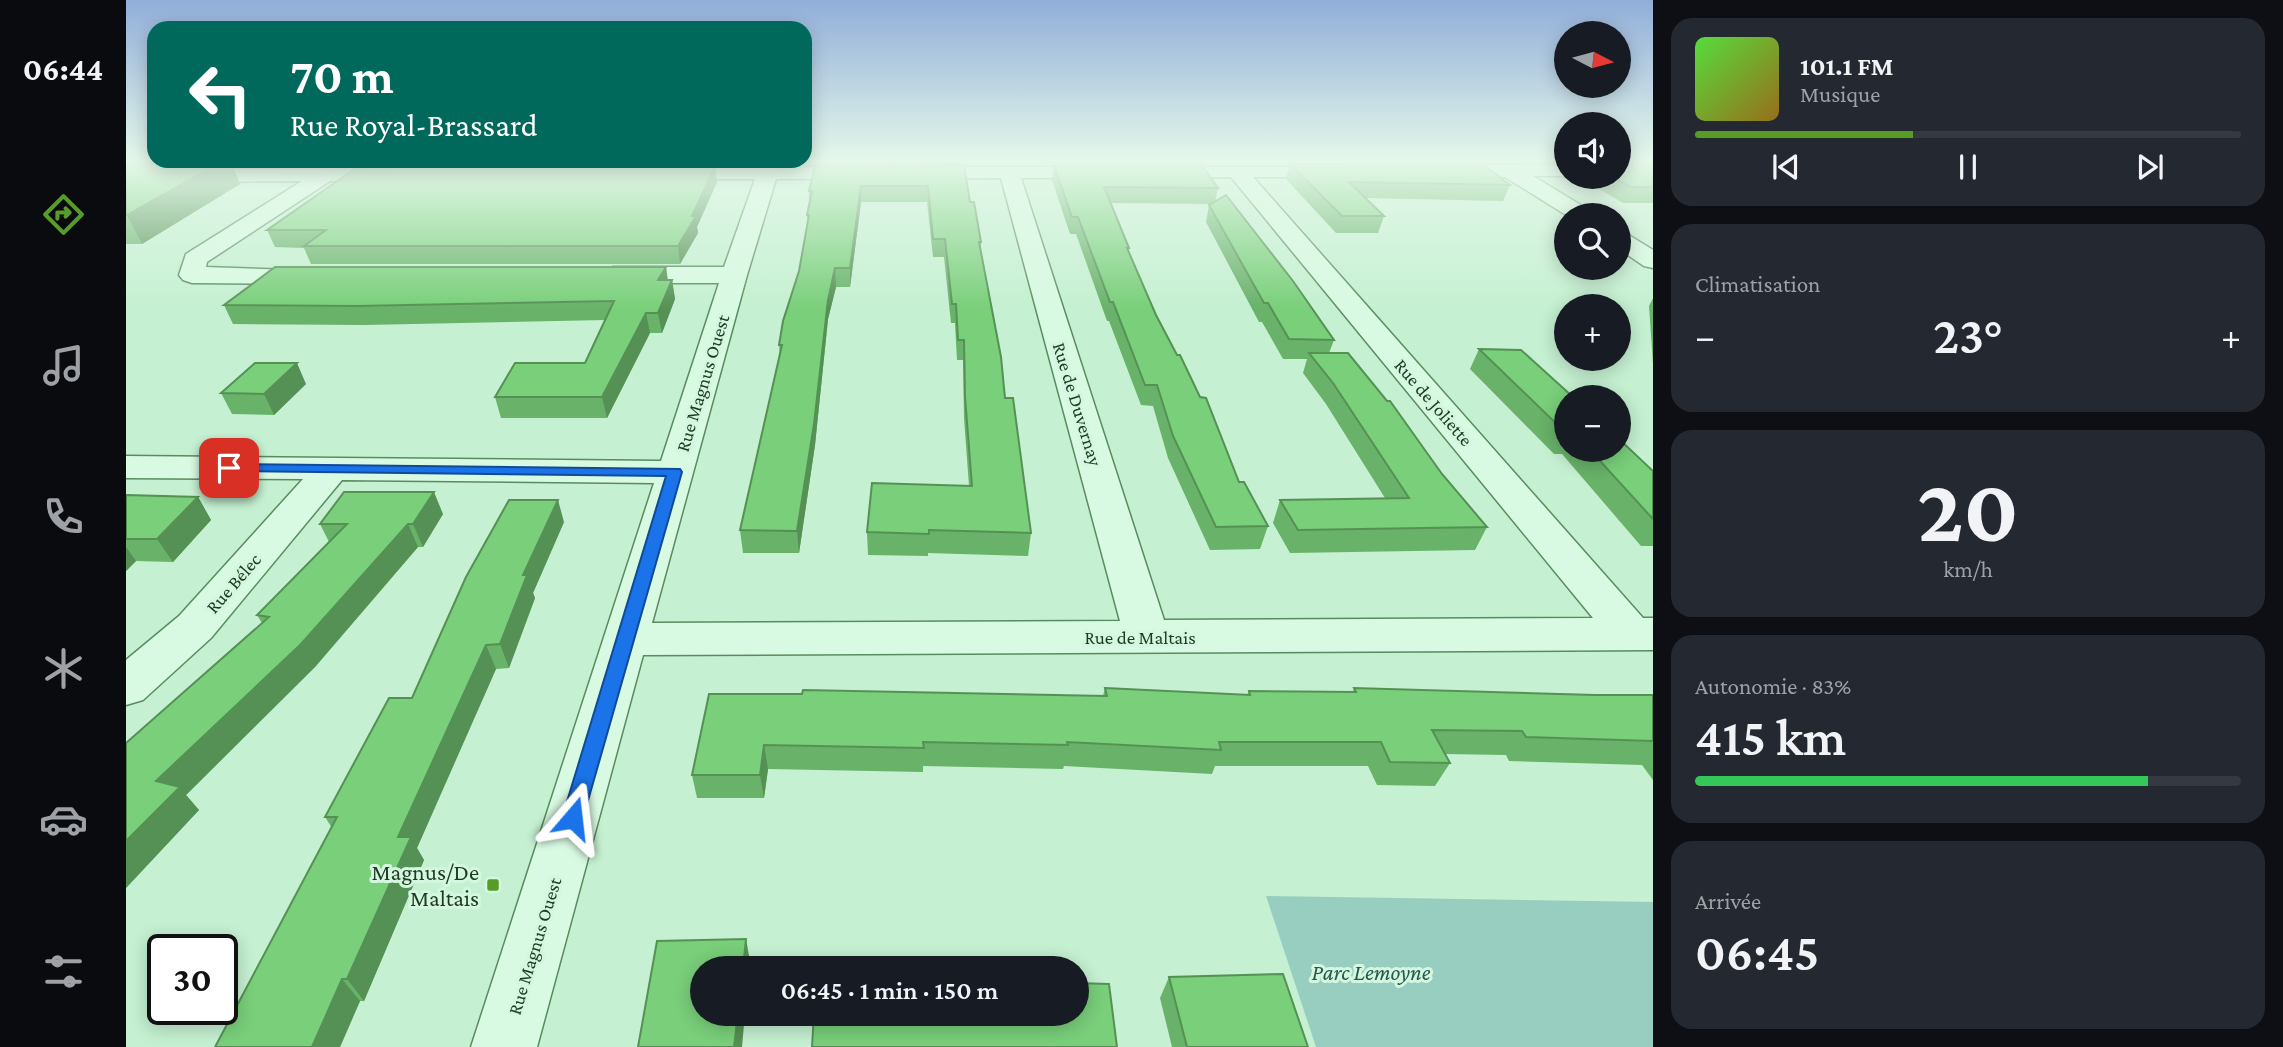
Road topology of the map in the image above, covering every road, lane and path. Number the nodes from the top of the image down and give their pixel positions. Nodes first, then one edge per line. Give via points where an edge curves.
1 (264, 211) edge
2 (755, 211) edge
3 (1021, 211) edge
4 (1271, 211) edge
5 (1631, 247) edge
6 (1653, 261) edge
7 (587, 275) edge
8 (734, 275) junction
9 (335, 276) edge
10 (126, 467) edge
11 (331, 470) junction
12 (675, 472) junction
13 (1642, 634) edge
14 (1147, 637) junction
15 (626, 639) junction
16 (126, 687) edge
17 (504, 1047) edge

1 - 9 street via 195,259 192,275
2 - 8 street, Rue Magnus Ouest
3 - 14 street, Rue de Duvernay
4 - 13 street, Rue de Joliette
5 - 6 street
7 - 8 street
8 - 12 street, Rue Magnus Ouest
10 - 11 street
11 - 12 street
11 - 16 street, Rue Bélec via 195,627
12 - 15 street, Rue Magnus Ouest
13 - 14 street, Rue de Maltais
14 - 15 street, Rue de Maltais
15 - 17 street, Rue Magnus Ouest

